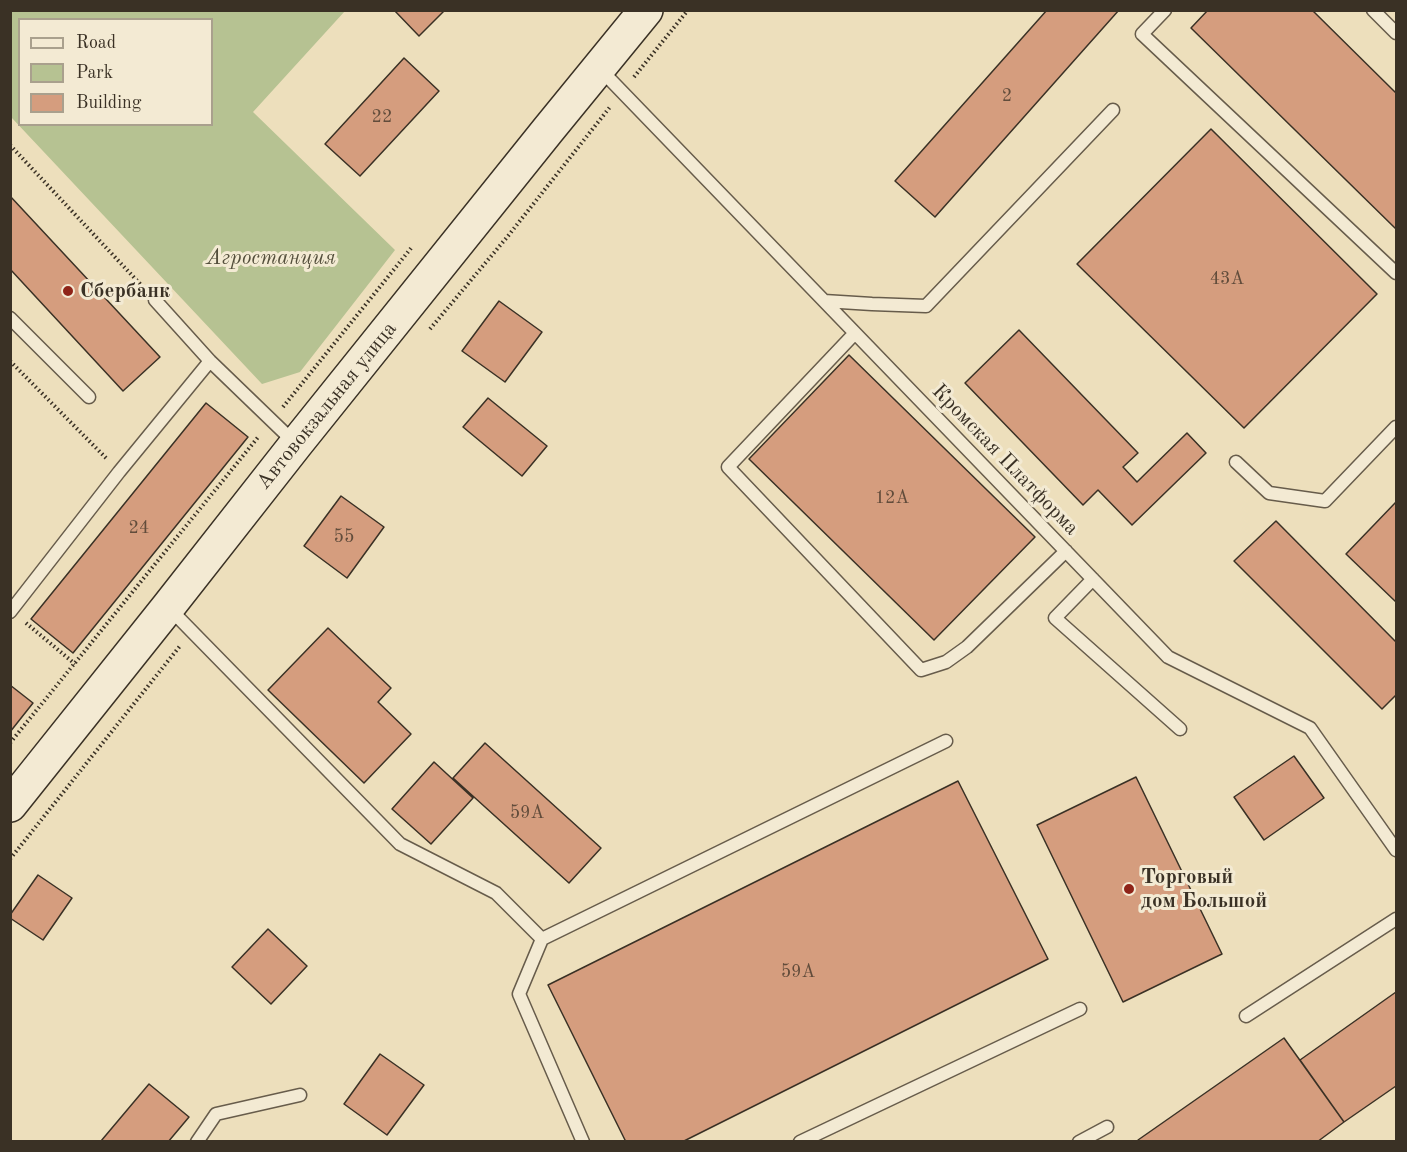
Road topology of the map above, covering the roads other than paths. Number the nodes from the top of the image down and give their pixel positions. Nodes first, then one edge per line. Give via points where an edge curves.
1 (646, 10) edge
2 (1165, 10) edge
3 (1373, 10) edge
4 (1396, 33) edge
5 (599, 68) junction
6 (1113, 110) dead end
7 (1396, 273) edge
8 (155, 300) road end
9 (824, 301) junction
10 (10, 318) edge
11 (855, 333) junction
12 (210, 361) junction
13 (89, 397) dead end
14 (1396, 427) edge
15 (296, 444) junction
16 (1236, 462) dead end
17 (1066, 551) junction
18 (1093, 579) junction
19 (168, 608) junction
20 (11, 611) edge
21 (1180, 729) dead end
22 (946, 741) dead end
23 (10, 804) edge
24 (1396, 850) edge
25 (1396, 918) edge
26 (542, 939) junction
27 (1080, 1009) dead end
28 (1246, 1016) dead end
29 (300, 1095) dead end
30 (1107, 1127) dead end
31 (197, 1142) edge
32 (583, 1142) edge
33 (800, 1142) edge
34 (1079, 1142) edge

1 - 5 street, Автовокзальная улица
2 - 7 lane via 1142,34
3 - 4 lane
5 - 9 lane, Кромская Платформа
5 - 15 street, Автовокзальная улица
6 - 9 lane via 926,306
8 - 12 lane
9 - 11 lane, Кромская Платформа
10 - 13 lane
11 - 17 lane, Кромская Платформа
11 - 17 lane via 728,467 921,670 946,662 968,647
12 - 15 lane
12 - 20 lane
14 - 16 lane via 1325,501 1269,493
15 - 19 street, Автовокзальная улица
17 - 18 lane, Кромская Платформа
18 - 21 lane via 1055,618
18 - 24 lane, Кромская Платформа via 1168,657 1310,728
19 - 23 street, Автовокзальная улица
19 - 26 lane via 400,844 496,893
22 - 26 lane
25 - 28 lane
26 - 32 lane via 519,994
27 - 33 lane
29 - 31 lane via 216,1114
30 - 34 lane

